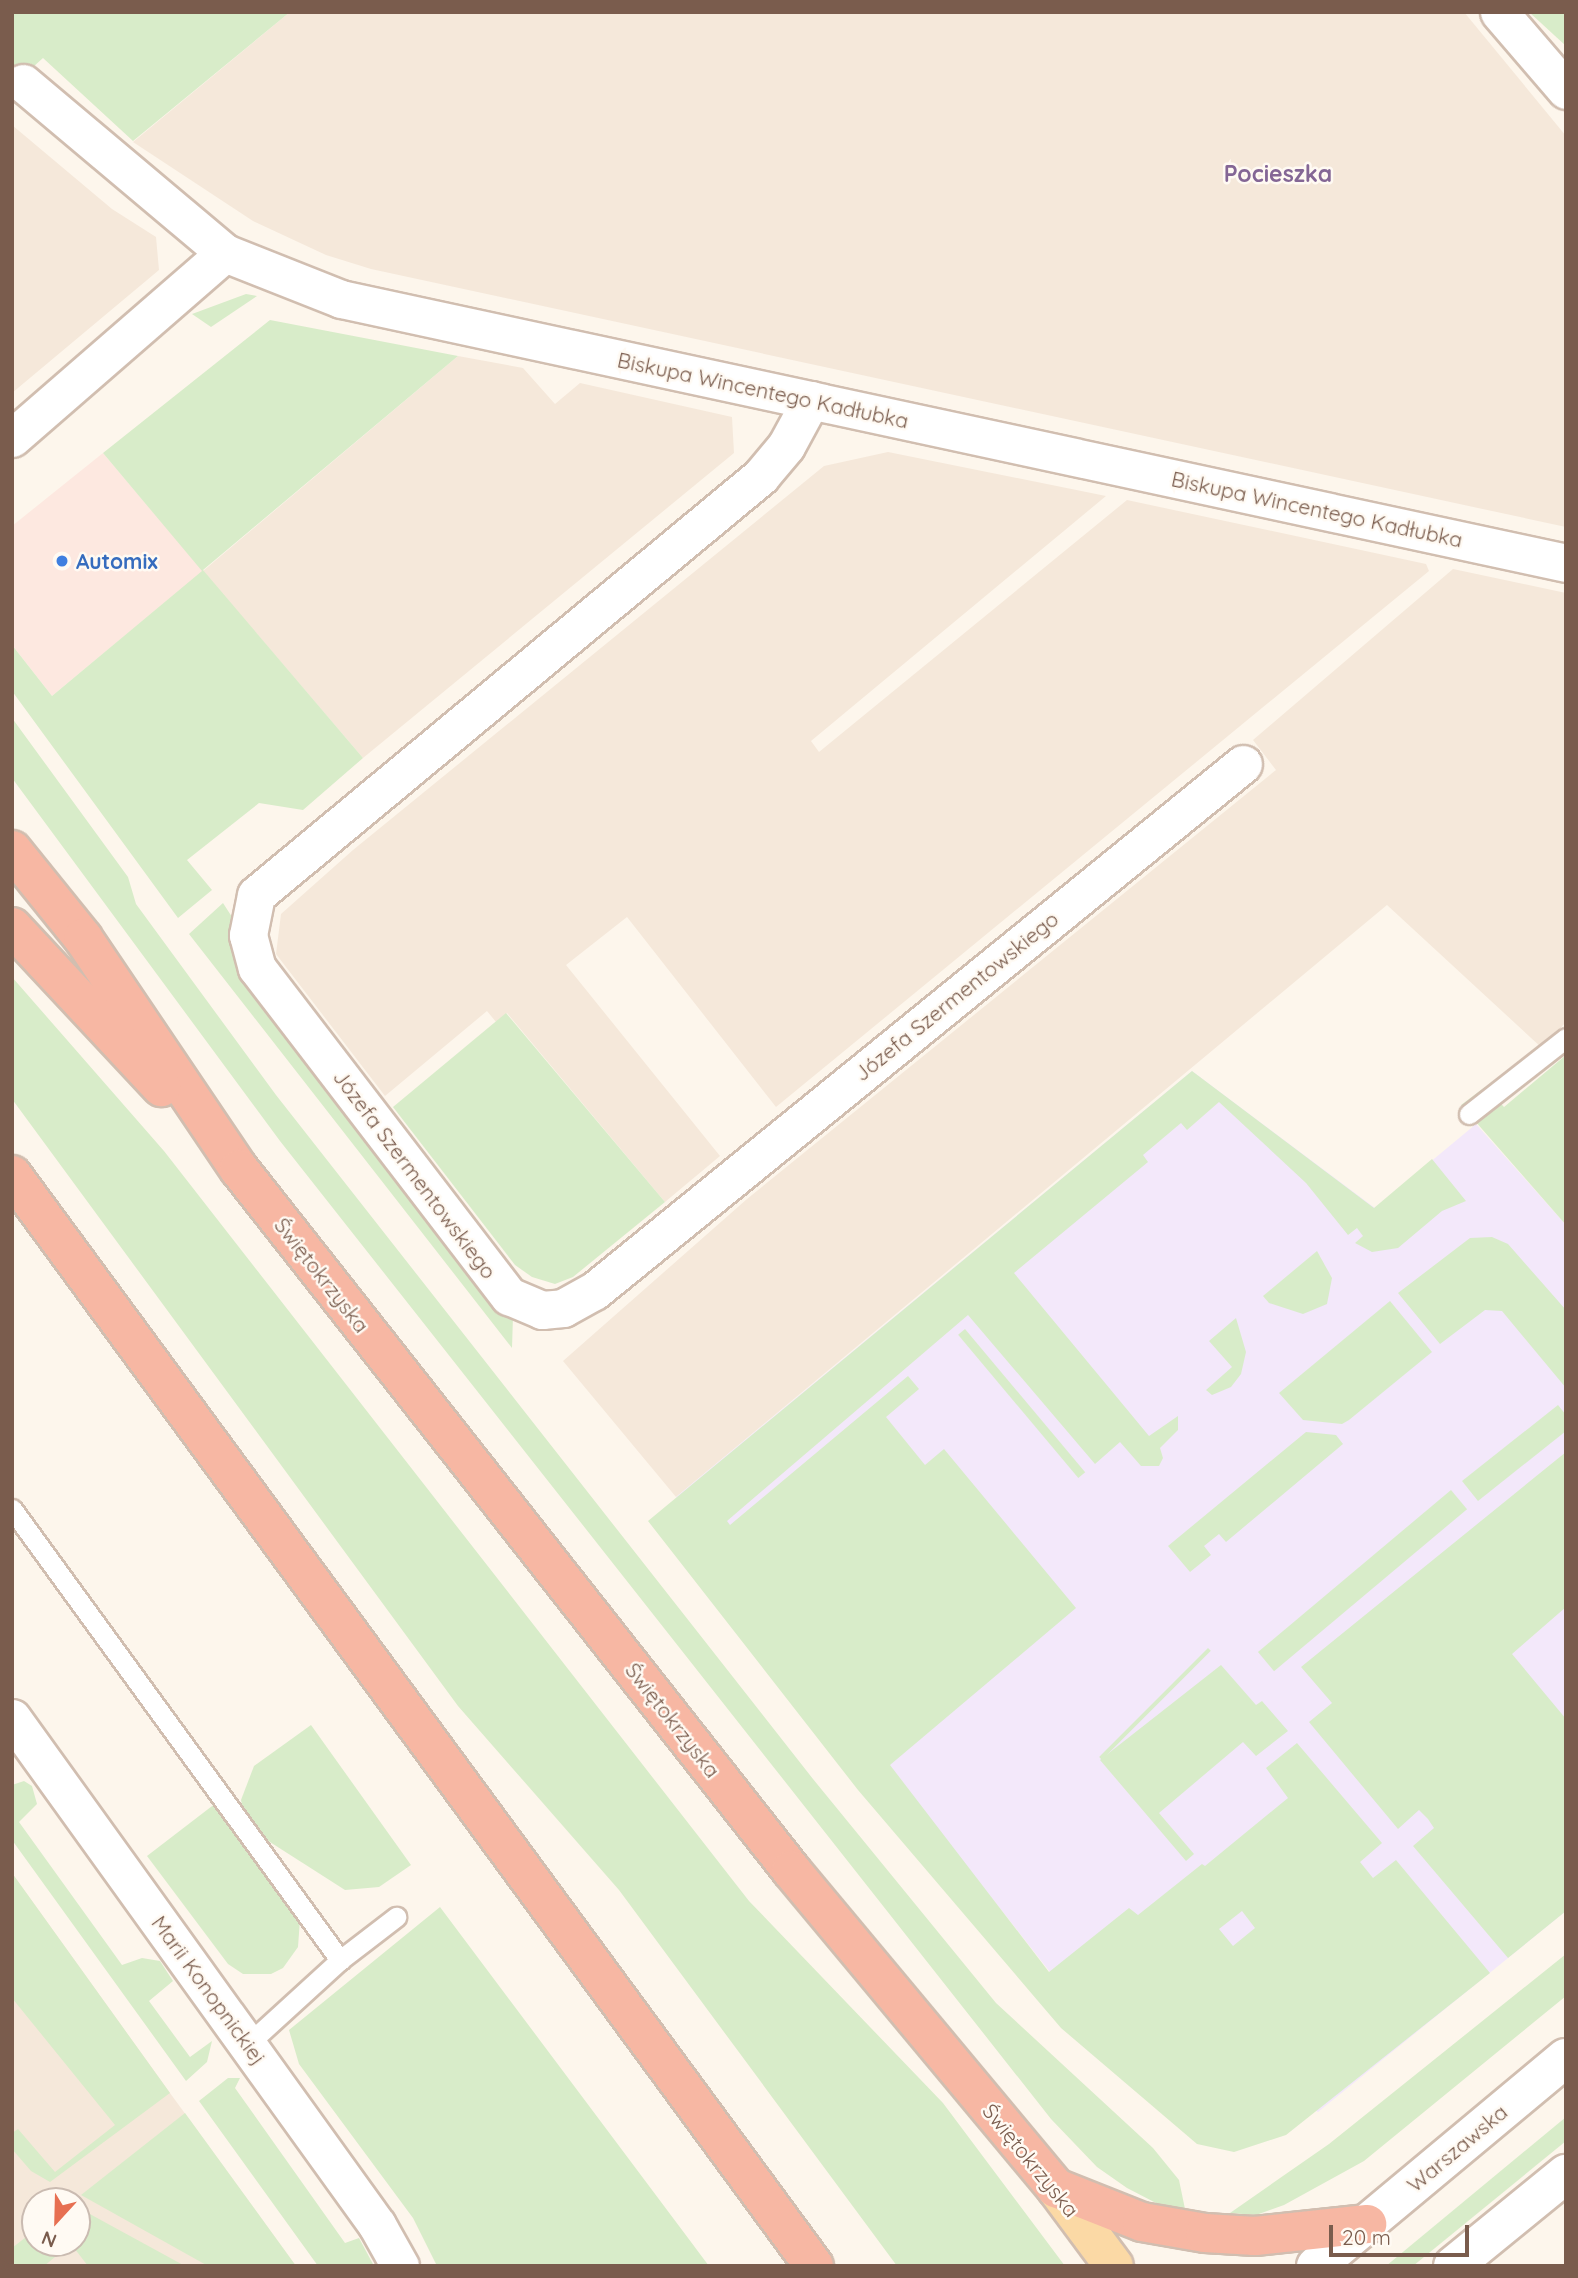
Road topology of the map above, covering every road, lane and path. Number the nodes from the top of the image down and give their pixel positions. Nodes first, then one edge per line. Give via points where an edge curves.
1 (1499, 12) edge
2 (23, 83) dead end
3 (1566, 90) edge
4 (225, 253) junction
5 (811, 400) junction
6 (12, 438) edge
7 (1566, 563) edge
8 (1243, 764) dead end
9 (12, 850) edge
10 (12, 927) edge
11 (1566, 1038) edge
12 (1469, 1114) dead end
13 (239, 1169) junction
14 (12, 1175) edge
15 (12, 1509) edge
16 (12, 1718) edge
17 (396, 1917) dead end
18 (340, 1960) junction
19 (248, 2044) junction
20 (1566, 2058) edge
21 (1566, 2174) edge
22 (1056, 2188) junction
23 (1367, 2224) junction
24 (400, 2266) edge
25 (814, 2266) edge
26 (1114, 2266) edge
27 (1316, 2266) edge
28 (1453, 2266) edge

1 - 3 street
2 - 4 street, Biskupa Wincentego Kadłubka
4 - 5 street, Biskupa Wincentego Kadłubka via 341,299
4 - 6 street
5 - 7 street, Biskupa Wincentego Kadłubka
5 - 8 street, Józefa Szermentowskiego via 786,446 761,476 256,895 248,935 257,968 509,1296 542,1310 563,1308 594,1291
9 - 13 highway via 83,938
10 - 13 highway
11 - 12 lane
13 - 22 highway, Świętokrzyska via 791,1870
14 - 25 highway
15 - 18 lane
16 - 19 street, Marii Konopnickiej
17 - 18 lane
18 - 19 lane
19 - 24 street, Marii Konopnickiej via 377,2225
20 - 23 main road, Warszawska
21 - 28 main road
22 - 23 highway via 1142,2222 1205,2233 1255,2236
22 - 26 main road, Świętokrzyska
23 - 27 main road, Warszawska

